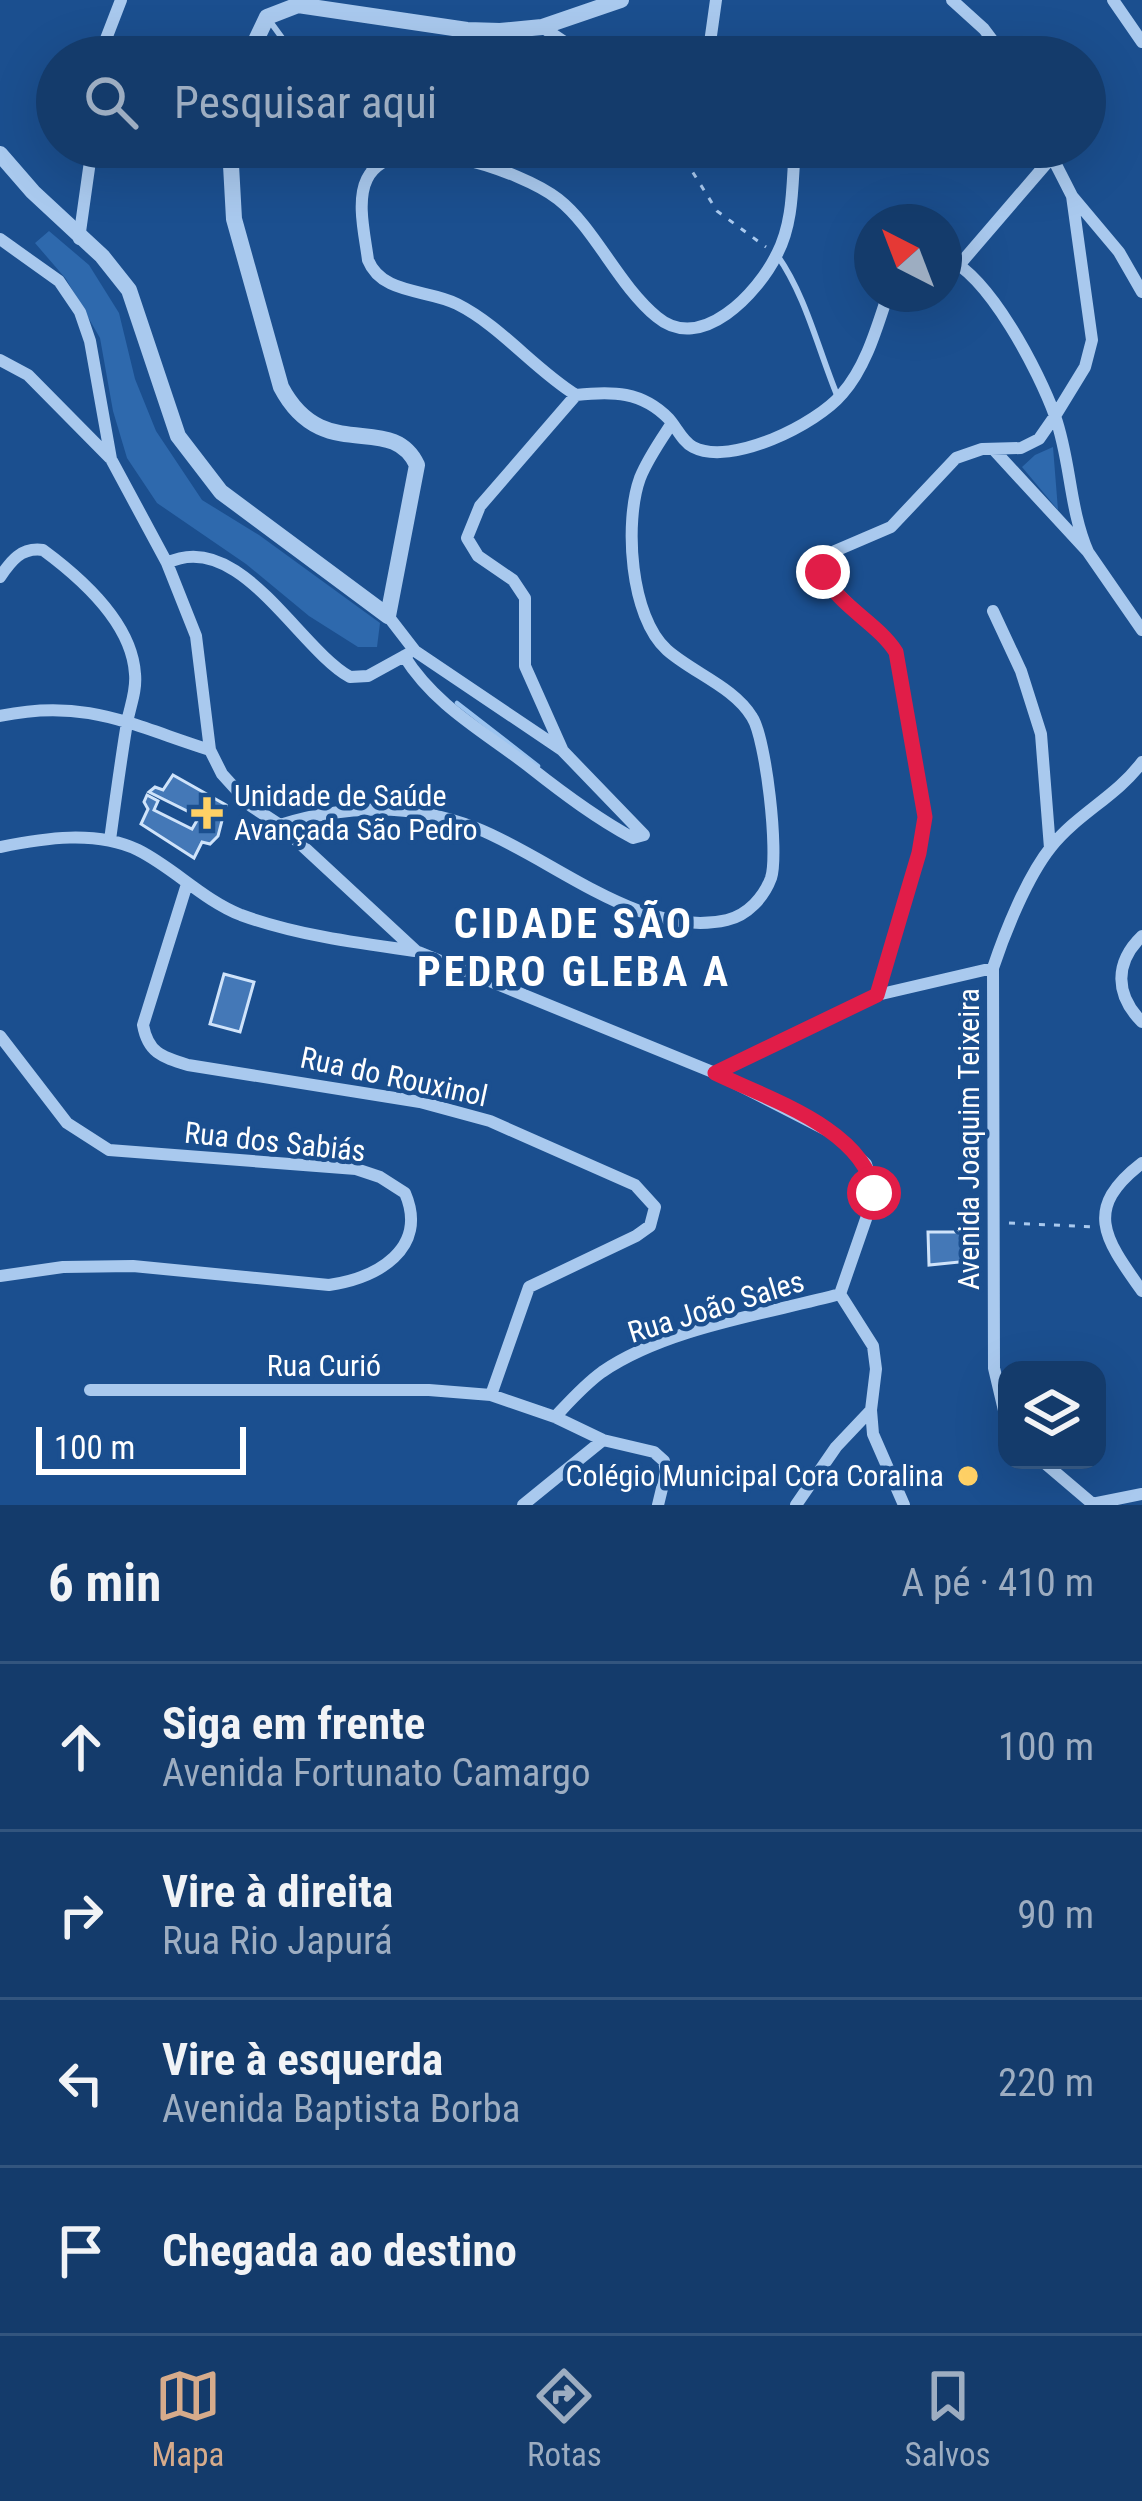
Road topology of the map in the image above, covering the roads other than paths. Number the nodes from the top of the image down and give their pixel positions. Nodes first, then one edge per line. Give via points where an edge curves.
1 (121, 0) edge
2 (621, 0) edge
3 (716, 0) edge
4 (952, 0) edge
5 (1114, 0) edge
6 (267, 17) junction
7 (542, 27) junction
8 (107, 36) edge
9 (258, 36) edge
10 (281, 36) edge
11 (556, 36) edge
12 (711, 36) edge
13 (989, 36) edge
14 (1142, 42) edge
15 (0, 154) edge
16 (89, 168) edge
17 (231, 168) edge
18 (370, 168) edge
19 (375, 168) edge
20 (486, 168) edge
21 (794, 168) edge
22 (1037, 168) edge
23 (1058, 168) edge
24 (372, 171) junction
25 (1072, 196) junction
26 (0, 239) edge
27 (80, 239) junction
28 (777, 255) junction
29 (962, 259) edge
30 (962, 267) edge
31 (1142, 292) edge
32 (882, 312) edge
33 (0, 360) edge
34 (576, 395) junction
35 (838, 399) junction
36 (1055, 416) junction
37 (672, 423) junction
38 (994, 449) junction
39 (111, 459) junction
40 (1088, 553) junction
41 (167, 563) junction
42 (0, 577) edge
43 (993, 611) dead end
44 (388, 616) junction
45 (1142, 630) edge
46 (409, 654) junction
47 (0, 716) edge
48 (126, 723) junction
49 (210, 750) junction
50 (562, 750) junction
51 (1142, 762) edge
52 (280, 825) junction
53 (110, 840) junction
54 (0, 847) edge
55 (1049, 848) junction
56 (187, 884) junction
57 (1142, 935) edge
58 (416, 951) junction
59 (993, 968) junction
60 (877, 995) junction
61 (1142, 1022) edge
62 (0, 1036) edge
63 (715, 1073) junction
64 (1142, 1163) edge
65 (0, 1276) edge
66 (1142, 1291) edge
67 (840, 1294) junction
68 (998, 1385) edge
69 (90, 1390) dead end
70 (491, 1395) junction
71 (871, 1410) junction
72 (555, 1417) junction
73 (603, 1440) junction
74 (1052, 1469) edge
75 (1142, 1494) edge
76 (1093, 1504) edge
77 (523, 1505) edge
78 (658, 1505) edge
79 (796, 1505) edge
80 (904, 1505) edge

1 - 8 street
2 - 7 street
3 - 12 street
4 - 13 street
5 - 14 street
6 - 7 street via 298,5 467,30
6 - 9 street
6 - 10 lane
7 - 11 street
15 - 27 street
16 - 27 street
17 - 44 street via 234,219 289,403 327,432 397,441 417,465
18 - 24 lane
19 - 24 street
20 - 28 street via 531,180 562,202 636,298 678,329 728,314
21 - 28 street
22 - 29 street
23 - 25 street
24 - 34 street via 362,198 371,268 388,282 455,302
25 - 31 street
25 - 36 street via 1092,340
26 - 39 street via 59,281 80,312
27 - 44 street via 129,290 178,436 220,492
28 - 35 lane via 799,289
30 - 36 street via 1008,326
32 - 35 street
33 - 39 street via 28,375
34 - 37 street via 618,391
34 - 50 street via 480,506 467,538 526,598 525,666
35 - 37 street via 782,436 735,450 693,447
36 - 38 street via 1039,439
36 - 40 street
37 - 52 street via 641,476 631,513 641,610 664,648 737,699 759,730 773,872 755,904 714,923 655,915 489,833 426,814 349,811
38 - 40 street
38 - 60 street via 956,458 891,527 835,550 824,564 827,583 896,652 924,802 919,853
39 - 41 street
40 - 45 street
41 - 46 street via 200,556 229,568 350,677
41 - 49 street via 196,636
42 - 48 street via 18,555 43,550 101,604 136,674
43 - 55 street via 1041,734
44 - 46 street
46 - 50 street
46 - 50 street via 436,698 579,806 641,838
47 - 48 street via 68,708
48 - 49 street
48 - 53 street
49 - 52 street via 234,789
51 - 55 street, Avenida Joaquim Teixeira
52 - 58 street
53 - 54 street
53 - 56 street
55 - 59 street, Avenida Joaquim Teixeira
56 - 58 street via 256,920
56 - 70 street, Rua do Rouxinol via 143,1025 160,1057 490,1121 635,1185 652,1202 650,1226 636,1236 529,1287
57 - 61 street via 1120,980
58 - 63 street
59 - 60 street
59 - 68 street, Avenida Joaquim Teixeira
60 - 63 street
62 - 65 street, Rua dos Sabiás via 68,1123 109,1150 356,1169 405,1193 412,1233 375,1273 329,1285 133,1266
63 - 67 street via 836,1135 866,1164 874,1193
64 - 66 street via 1106,1201 1105,1228
67 - 71 street via 873,1346
67 - 72 street, Rua João Sales via 642,1352 595,1378
69 - 70 street, Rua Curió
70 - 72 street, Rua Curió
71 - 79 street
71 - 80 street via 882,1460
72 - 73 street, Rua Curió
73 - 77 street
73 - 78 street, Rua Curió via 664,1461
74 - 76 street
75 - 76 street

